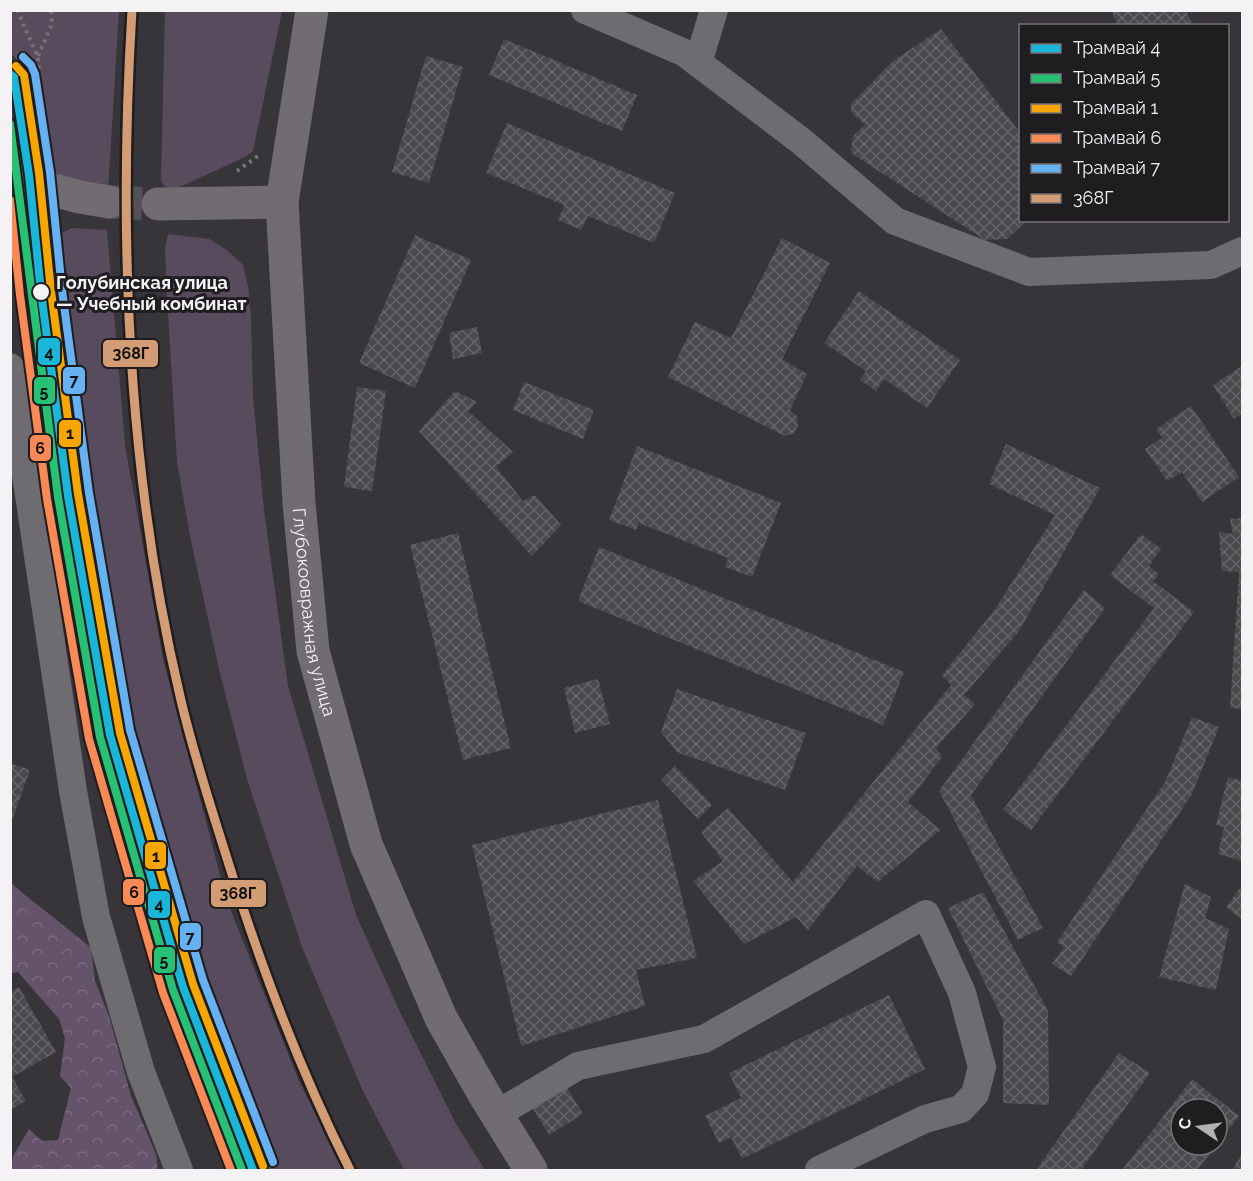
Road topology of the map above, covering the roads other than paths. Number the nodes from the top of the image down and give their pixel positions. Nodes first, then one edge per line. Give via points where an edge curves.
1 (312, 10) edge
2 (585, 10) edge
3 (714, 10) edge
4 (698, 63) junction
5 (10, 164) edge
6 (109, 202) tunnel mouth
7 (282, 202) junction
8 (158, 204) tunnel mouth
9 (1242, 251) edge
10 (10, 367) edge
11 (497, 1114) junction
12 (178, 1170) edge
13 (531, 1170) edge
14 (819, 1170) edge

1 - 7 main road, Глубокоовражная улица
2 - 4 street via 685,53
3 - 4 street
4 - 9 street via 801,141 895,221 1029,272 1211,265
5 - 6 main road via 50,189
7 - 8 main road
7 - 11 main road, Глубокоовражная улица via 299,503 313,651 366,844 441,1018
10 - 12 street via 73,791 96,917 141,1072
11 - 13 main road, Глубокоовражная улица
11 - 14 street via 578,1066 704,1039 926,914 965,1004 982,1067 975,1094 961,1109 924,1119

